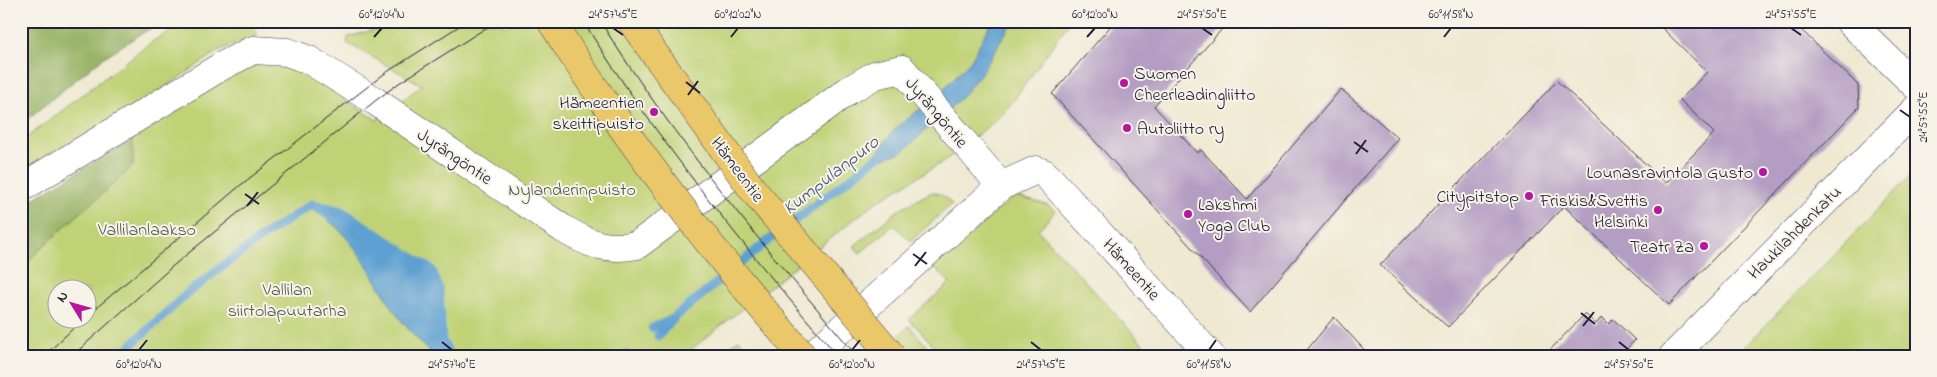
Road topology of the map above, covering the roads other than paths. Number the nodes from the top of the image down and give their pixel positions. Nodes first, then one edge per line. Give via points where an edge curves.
1 (551, 21) edge
2 (631, 21) edge
3 (1849, 21) edge
4 (1916, 86) edge
5 (1916, 109) edge
6 (1001, 186) junction
7 (21, 188) edge
8 (802, 356) edge
9 (811, 356) edge
10 (892, 356) edge
11 (1211, 356) edge
12 (1673, 356) edge

1 - 8 main road, bridge via 641,154
2 - 10 main road, Hämeentie, bridge via 753,190
3 - 4 street
5 - 12 street, Haukilahdenkatu
6 - 7 street, Jyrängöntie via 902,69 875,75 849,90 637,245 603,247 582,241 309,60 287,52 253,50
6 - 9 street, Hämeentie
6 - 11 street, Hämeentie via 1036,170 1044,173

